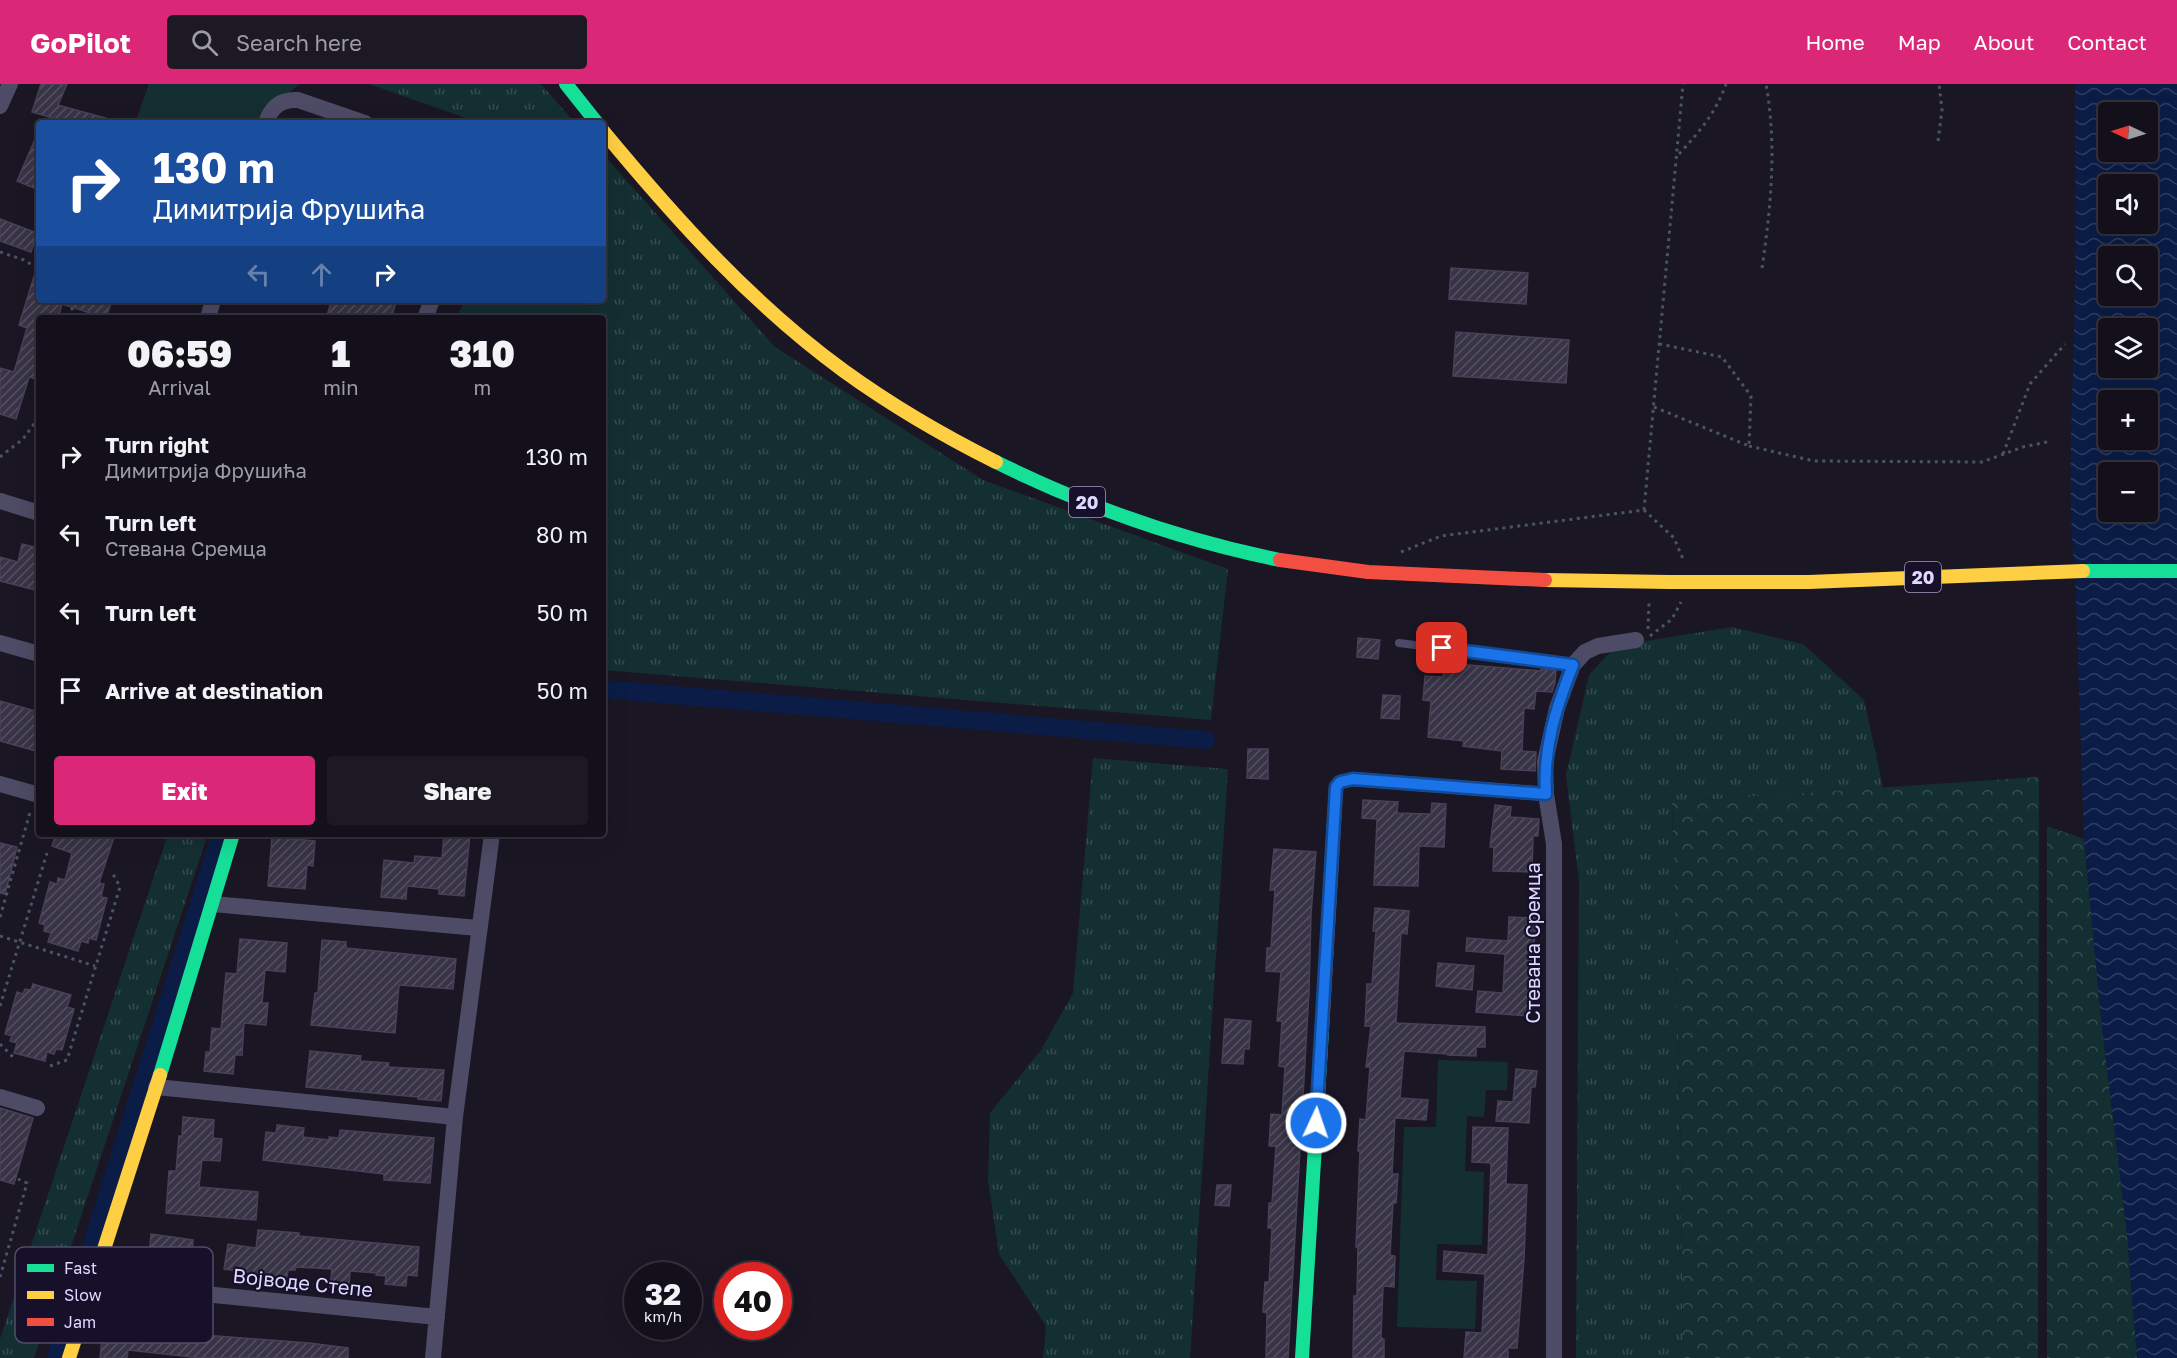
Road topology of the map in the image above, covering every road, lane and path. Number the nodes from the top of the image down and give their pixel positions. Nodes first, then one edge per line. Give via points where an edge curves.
1 (10, 84) edge
2 (566, 84) edge
3 (1683, 84) edge
4 (1726, 84) edge
5 (1766, 84) edge
6 (1939, 84) edge
7 (0, 106) edge
8 (268, 120) edge
9 (356, 120) edge
10 (595, 120) edge
11 (606, 134) edge
12 (1938, 141) dead end
13 (1678, 155) junction
14 (0, 252) edge
15 (36, 267) edge
16 (1762, 268) dead end
17 (1660, 344) junction
18 (2065, 344) dead end
19 (1654, 407) junction
20 (36, 421) edge
21 (2047, 442) dead end
22 (1749, 446) junction
23 (2003, 454) junction
24 (0, 457) edge
25 (0, 501) edge
26 (1644, 510) junction
27 (36, 512) edge
28 (1398, 553) dead end
29 (1683, 559) dead end
30 (2177, 571) edge
31 (1649, 599) dead end
32 (1681, 602) dead end
33 (1642, 638) junction
34 (0, 643) edge
35 (1399, 643) dead end
36 (36, 653) edge
37 (1573, 665) junction
38 (0, 784) edge
39 (36, 794) edge
40 (1546, 794) junction
41 (36, 797) edge
42 (232, 837) edge
43 (492, 837) edge
44 (47, 853) dead end
45 (112, 872) dead end
46 (213, 904) junction
47 (2, 907) edge
48 (0, 917) edge
49 (478, 928) junction
50 (0, 936) edge
51 (19, 942) junction
52 (96, 966) junction
53 (0, 1006) edge
54 (0, 1044) edge
55 (13, 1057) dead end
56 (50, 1066) dead end
57 (156, 1087) junction
58 (0, 1097) edge
59 (38, 1108) dead end
60 (455, 1117) junction
61 (18, 1179) dead end
62 (105, 1247) edge
63 (0, 1277) edge
64 (213, 1295) edge
65 (437, 1317) junction
66 (74, 1343) edge
67 (69, 1358) edge
68 (433, 1358) edge
69 (1302, 1358) edge
70 (1554, 1358) edge

1 - 7 street
2 - 10 main road
3 - 13 path
4 - 13 path via 1718,106
5 - 16 path via 1773,168
6 - 12 path via 1942,110
8 - 9 street via 274,107 291,100
11 - 30 main road, 20, bridge via 708,251 839,368 958,442 1148,527 1294,563 1385,573 1534,580 1809,582 2075,571
13 - 17 path
14 - 15 path
17 - 19 path
17 - 22 path via 1722,357 1751,396
18 - 23 path via 2030,384
19 - 22 path
19 - 26 path
20 - 24 path via 23,439
21 - 23 path
22 - 23 path via 1814,461 1982,462
25 - 27 street
26 - 28 path via 1441,536
26 - 29 path via 1674,538
31 - 33 path
32 - 33 path via 1672,619
33 - 37 street via 1598,646 1585,652
34 - 36 street
35 - 37 lane
37 - 40 street, Стевана Сремца via 1548,745
38 - 39 street
40 - 69 main road via 1353,779 1336,787
40 - 70 street, Стевана Сремца via 1554,844
41 - 47 path
42 - 46 main road
43 - 49 street
44 - 51 path
45 - 52 path via 120,886
46 - 49 street
46 - 57 main road
47 - 48 path
49 - 60 street
50 - 51 path
51 - 52 path
51 - 53 path
52 - 56 path via 67,1060
54 - 55 path
57 - 60 street
57 - 62 main road
58 - 59 street
60 - 65 street
61 - 63 path via 27,1183
64 - 65 street, Војводе Степе
65 - 68 street
66 - 67 main road

